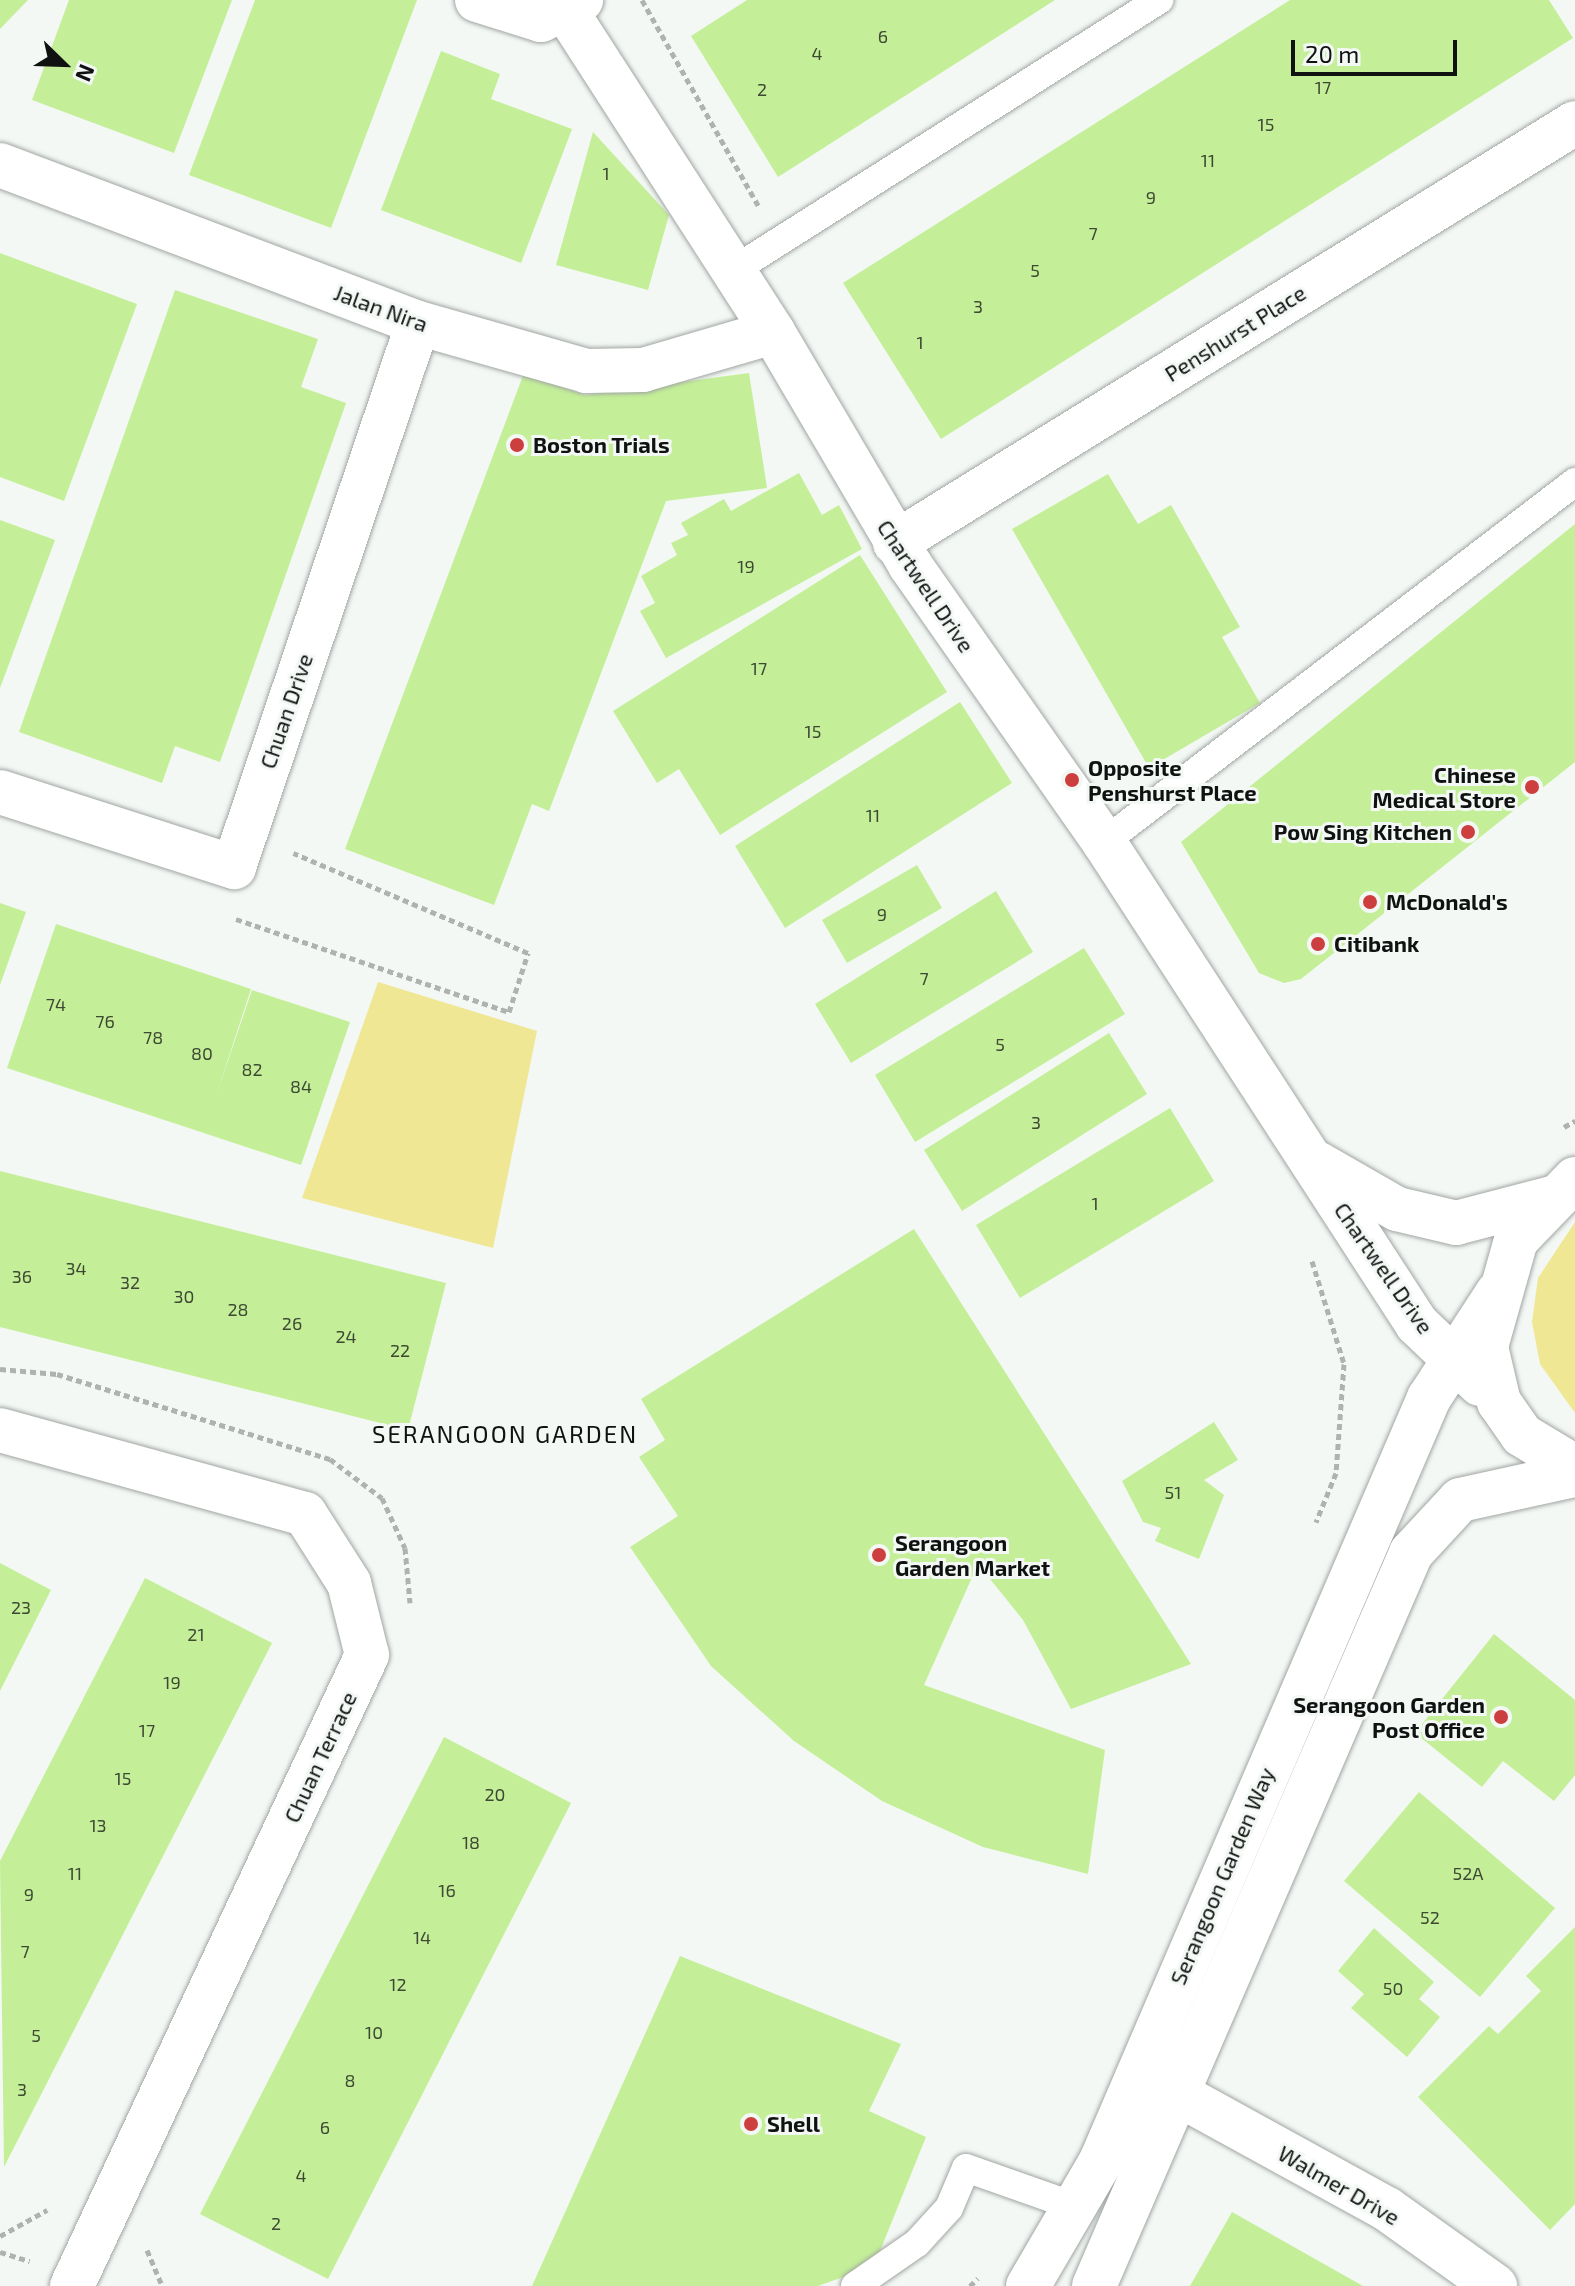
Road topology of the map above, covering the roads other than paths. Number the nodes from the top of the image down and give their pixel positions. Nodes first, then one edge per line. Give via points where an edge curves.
1 (477, 0) edge
2 (1159, 0) edge
3 (569, 3) edge
4 (1575, 123) edge
5 (0, 165) edge
6 (734, 270) junction
7 (418, 323) junction
8 (773, 332) junction
9 (1575, 482) edge
10 (895, 543) junction
11 (0, 792) edge
12 (1104, 842) junction
13 (1311, 1160) junction
14 (1564, 1189) edge
15 (1498, 1292) junction
16 (1454, 1360) junction
17 (1499, 1402) junction
18 (0, 1430) edge
19 (1575, 1467) edge
20 (1575, 1475) edge
21 (1176, 2093) junction
22 (1077, 2207) junction
23 (72, 2286) edge
24 (855, 2286) edge
25 (1028, 2286) edge
26 (1094, 2286) edge
27 (1495, 2286) edge

1 - 3 street via 541,20
2 - 6 lane
3 - 6 street, Chartwell Drive
4 - 10 street, Penshurst Place
5 - 7 street, Jalan Nira
6 - 8 street, Chartwell Drive
7 - 8 street, Jalan Nira via 586,371 643,370
7 - 11 street, Chuan Drive via 234,867
8 - 10 street, Chartwell Drive
9 - 12 lane
10 - 12 street, Chartwell Drive
12 - 13 street, Chartwell Drive
13 - 14 street, Chartwell Drive via 1397,1209 1456,1223
13 - 16 street, Chartwell Drive via 1417,1324
14 - 15 street via 1516,1240
15 - 16 street, Serangoon Garden Way
15 - 17 street via 1486,1347
16 - 17 street, Chartwell Drive
16 - 22 street, Serangoon Garden Way via 1429,1398
17 - 19 street via 1522,1435
18 - 23 street, Chuan Terrace via 305,1514 349,1583 367,1655
20 - 21 street, Serangoon Garden Way via 1460,1500 1411,1553
21 - 26 street, Serangoon Garden Way
21 - 27 street, Walmer Drive via 1387,2209
22 - 24 lane via 966,2168 949,2208 917,2243
22 - 25 street, Serangoon Garden Way

